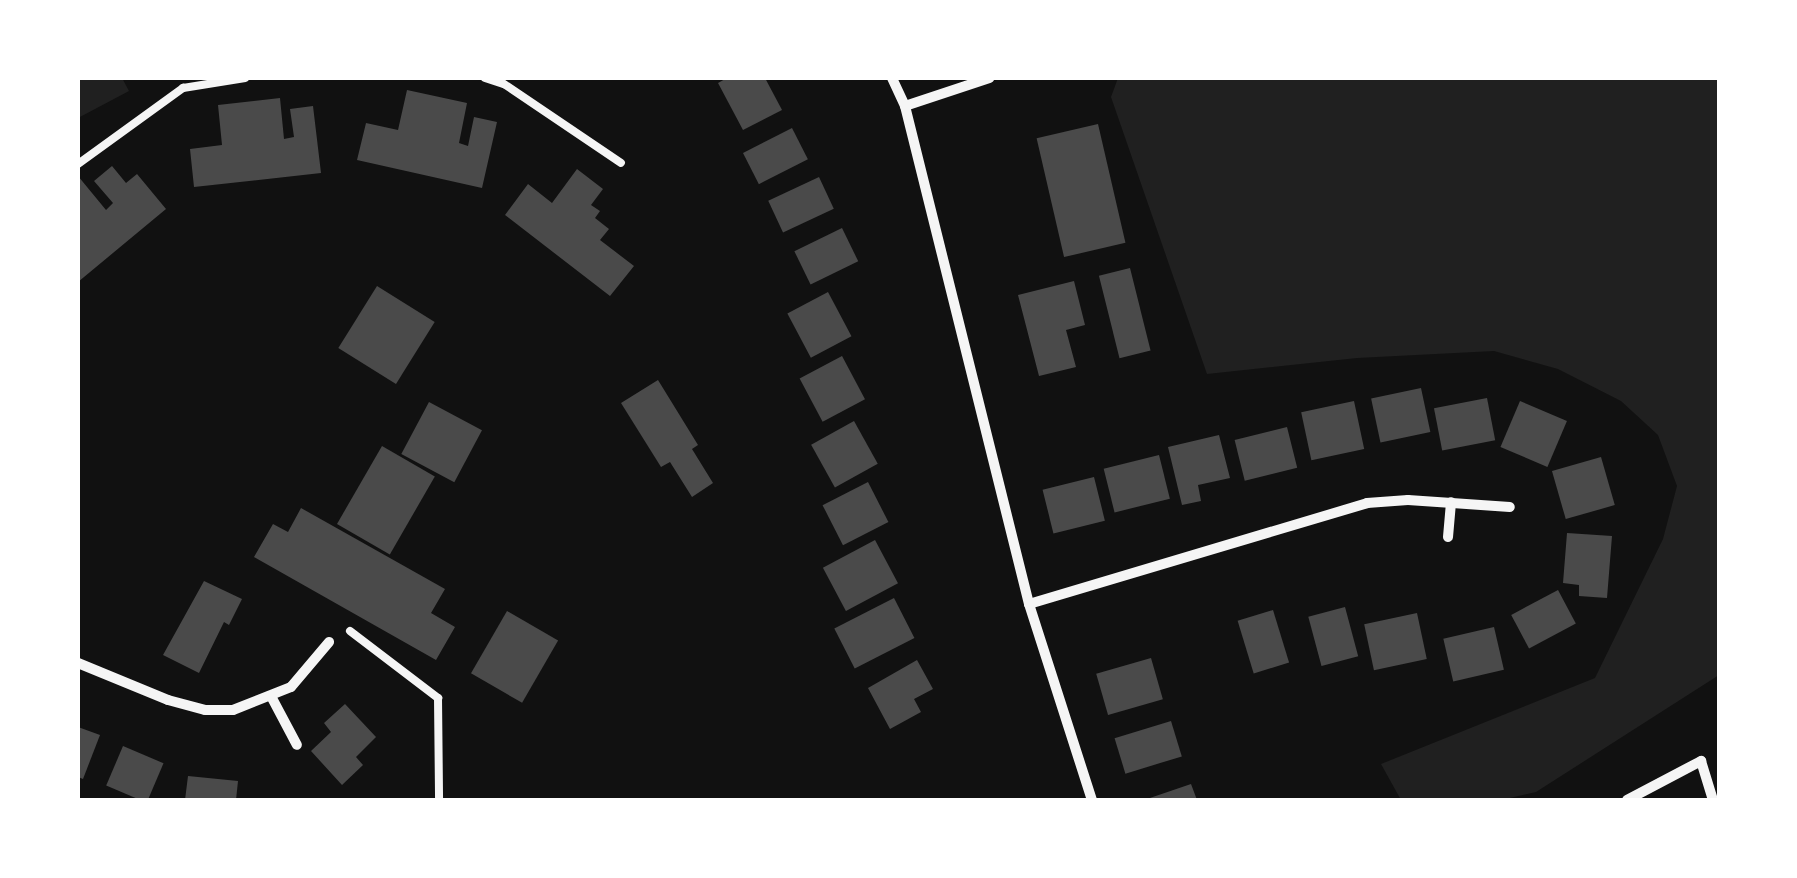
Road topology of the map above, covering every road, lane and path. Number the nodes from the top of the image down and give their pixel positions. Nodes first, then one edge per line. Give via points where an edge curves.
1 (245, 78) edge
2 (486, 78) edge
3 (892, 78) edge
4 (989, 78) edge
5 (905, 106) junction
6 (621, 163) dead end
7 (78, 164) edge
8 (1452, 502) junction
9 (1510, 507) dead end
10 (1448, 536) dead end
11 (1029, 604) junction
12 (350, 631) dead end
13 (328, 642) dead end
14 (78, 663) edge
15 (272, 698) junction
16 (297, 745) dead end
17 (439, 800) edge
18 (1092, 800) edge
19 (1627, 800) edge
20 (1714, 800) edge

1 - 7 lane via 183,88
2 - 6 lane
3 - 5 street
4 - 5 street
5 - 11 street
8 - 9 street
8 - 10 street
8 - 11 street via 1367,503
11 - 18 street
12 - 17 lane via 438,698
13 - 15 street
14 - 15 street via 204,710
15 - 16 street
19 - 20 street via 1700,762

